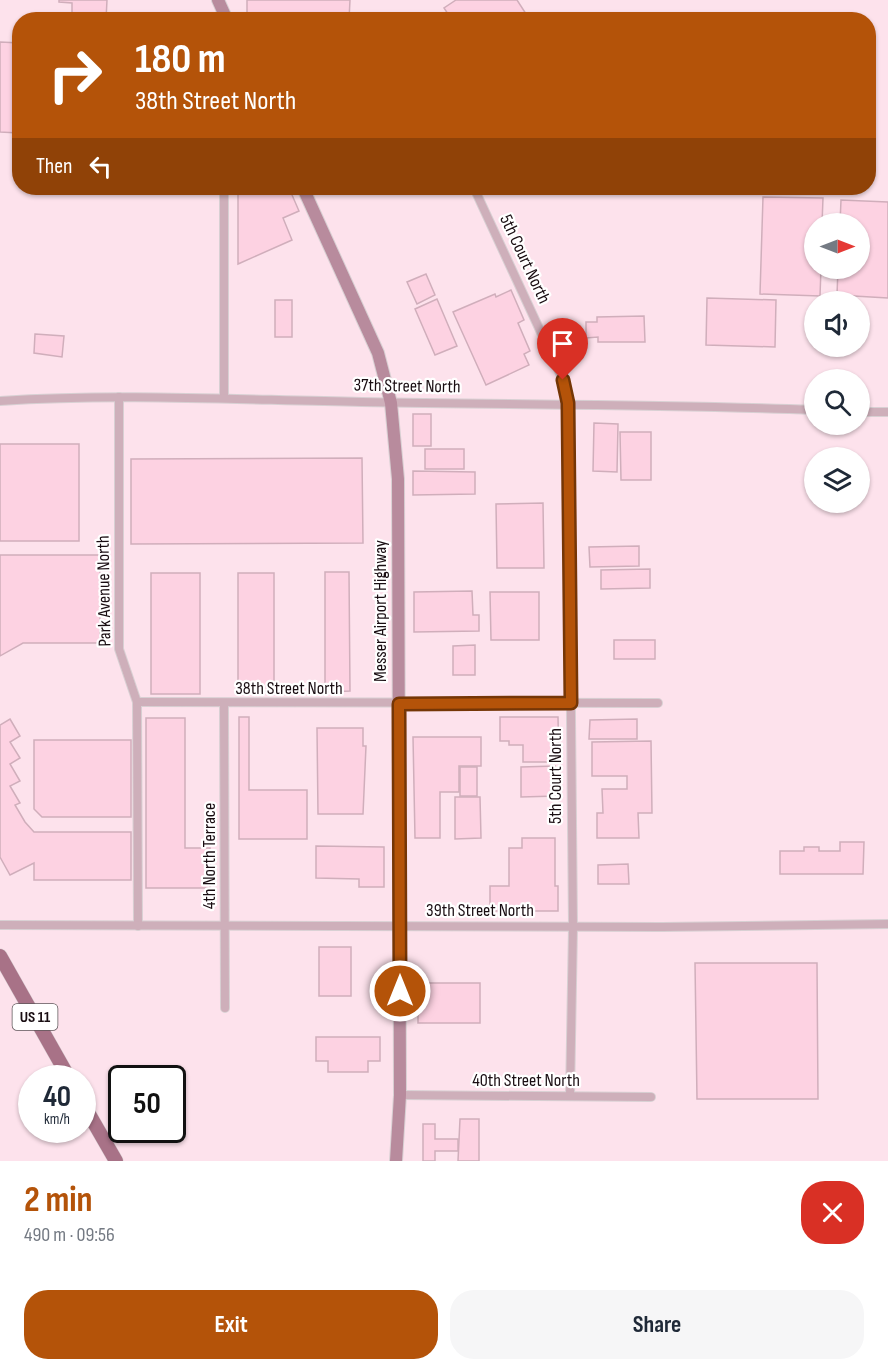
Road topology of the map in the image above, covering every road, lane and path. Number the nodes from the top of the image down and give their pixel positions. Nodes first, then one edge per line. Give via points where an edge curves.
1 (224, 195) edge
2 (306, 195) edge
3 (477, 195) edge
4 (120, 397) junction
5 (224, 398) junction
6 (0, 401) edge
7 (391, 403) junction
8 (568, 403) junction
9 (804, 410) edge
10 (870, 412) edge
11 (888, 412) edge
12 (137, 702) junction
13 (571, 703) junction
14 (658, 703) dead end
15 (399, 704) junction
16 (224, 705) junction
17 (888, 924) edge
18 (0, 925) edge
19 (138, 926) junction
20 (226, 926) junction
21 (400, 926) junction
22 (573, 927) junction
23 (0, 956) edge
24 (225, 1008) dead end
25 (62, 1065) edge
26 (400, 1095) junction
27 (570, 1096) junction
28 (651, 1097) dead end
29 (96, 1126) edge
30 (396, 1142) junction
31 (116, 1161) edge
32 (387, 1161) edge
33 (396, 1161) edge

1 - 5 street
2 - 7 main road, Messer Airport Highway via 378,352
3 - 8 street, 5th Court North via 563,380
4 - 5 street, 37th Street North
4 - 6 street, 37th Street North
4 - 12 street, Park Avenue North via 119,649
5 - 7 street, 37th Street North
7 - 8 street, 37th Street North
7 - 15 main road, Messer Airport Highway via 398,479
8 - 9 street, 37th Street North
8 - 13 street, 5th Court North
10 - 11 street
12 - 16 street, 38th Street North
12 - 19 street, Park Avenue North
13 - 14 street, 38th Street North
13 - 15 street, 38th Street North
13 - 22 street, 5th Court North
15 - 16 street, 38th Street North
15 - 21 main road, Messer Airport Highway
16 - 20 street, 4th North Terrace
17 - 22 street, 39th Street North
18 - 19 street, 39th Street North
19 - 20 street, 39th Street North
20 - 21 street, 39th Street North
20 - 24 street, 4th North Terrace
21 - 22 street, 39th Street North
21 - 26 main road, Messer Airport Highway
22 - 27 street, 5th Court North
23 - 25 main road, US 11
26 - 27 street, 40th Street North
26 - 30 main road, Messer Airport Highway
27 - 28 street, 40th Street North
29 - 31 main road
30 - 32 main road
30 - 33 main road, Messer Airport Highway

